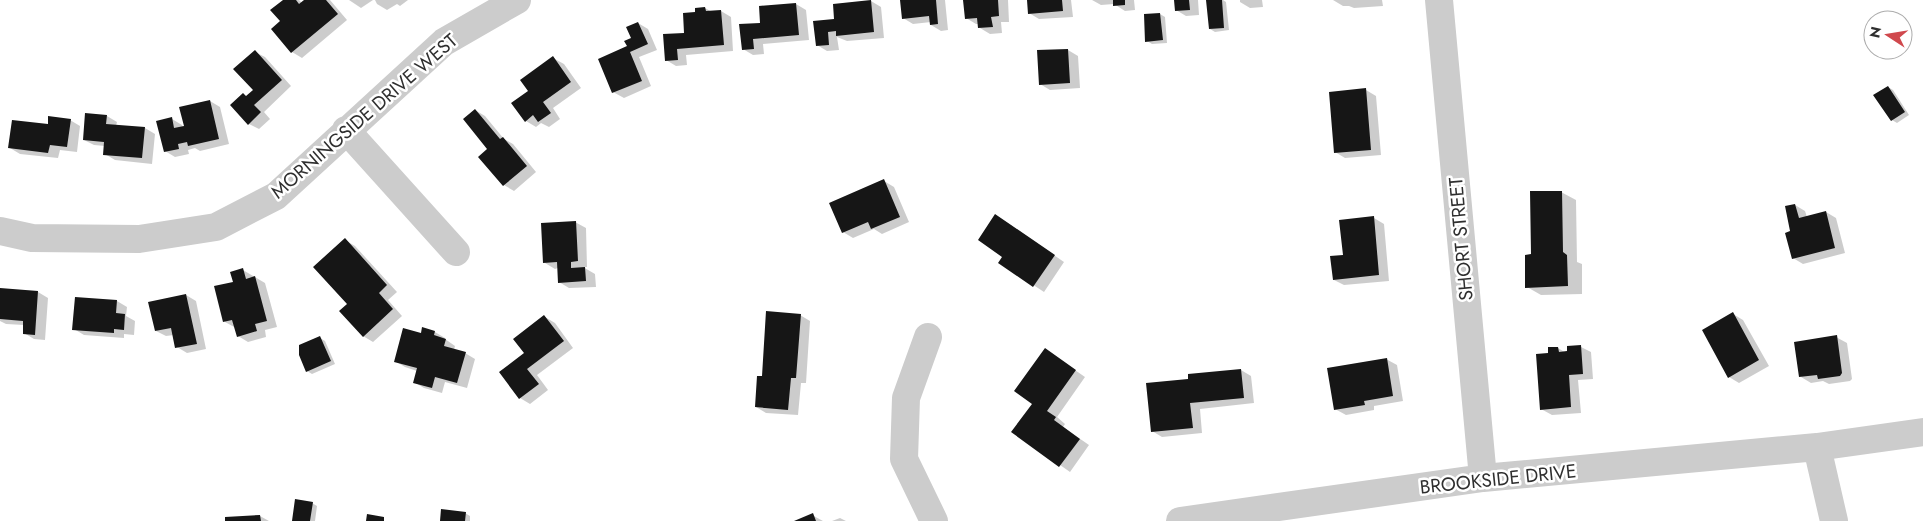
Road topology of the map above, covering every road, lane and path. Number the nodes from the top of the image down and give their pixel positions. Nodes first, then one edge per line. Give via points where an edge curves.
1 (518, 0) edge
2 (1439, 0) edge
3 (346, 130) junction
4 (0, 231) edge
5 (456, 252) dead end
6 (928, 336) dead end
7 (1923, 432) edge
8 (1816, 447) junction
9 (1482, 478) junction
10 (934, 521) edge
11 (1180, 521) edge
12 (1834, 521) edge

1 - 3 street, MORNINGSIDE DRIVE WEST via 444,42
2 - 9 street, SHORT STREET
3 - 4 street, MORNINGSIDE DRIVE WEST via 276,196 216,227 139,239 32,238
3 - 5 street
6 - 10 street via 906,398 904,459
7 - 8 street, BROOKSIDE DRIVE
8 - 9 street, BROOKSIDE DRIVE
8 - 12 street
9 - 11 street, BROOKSIDE DRIVE

